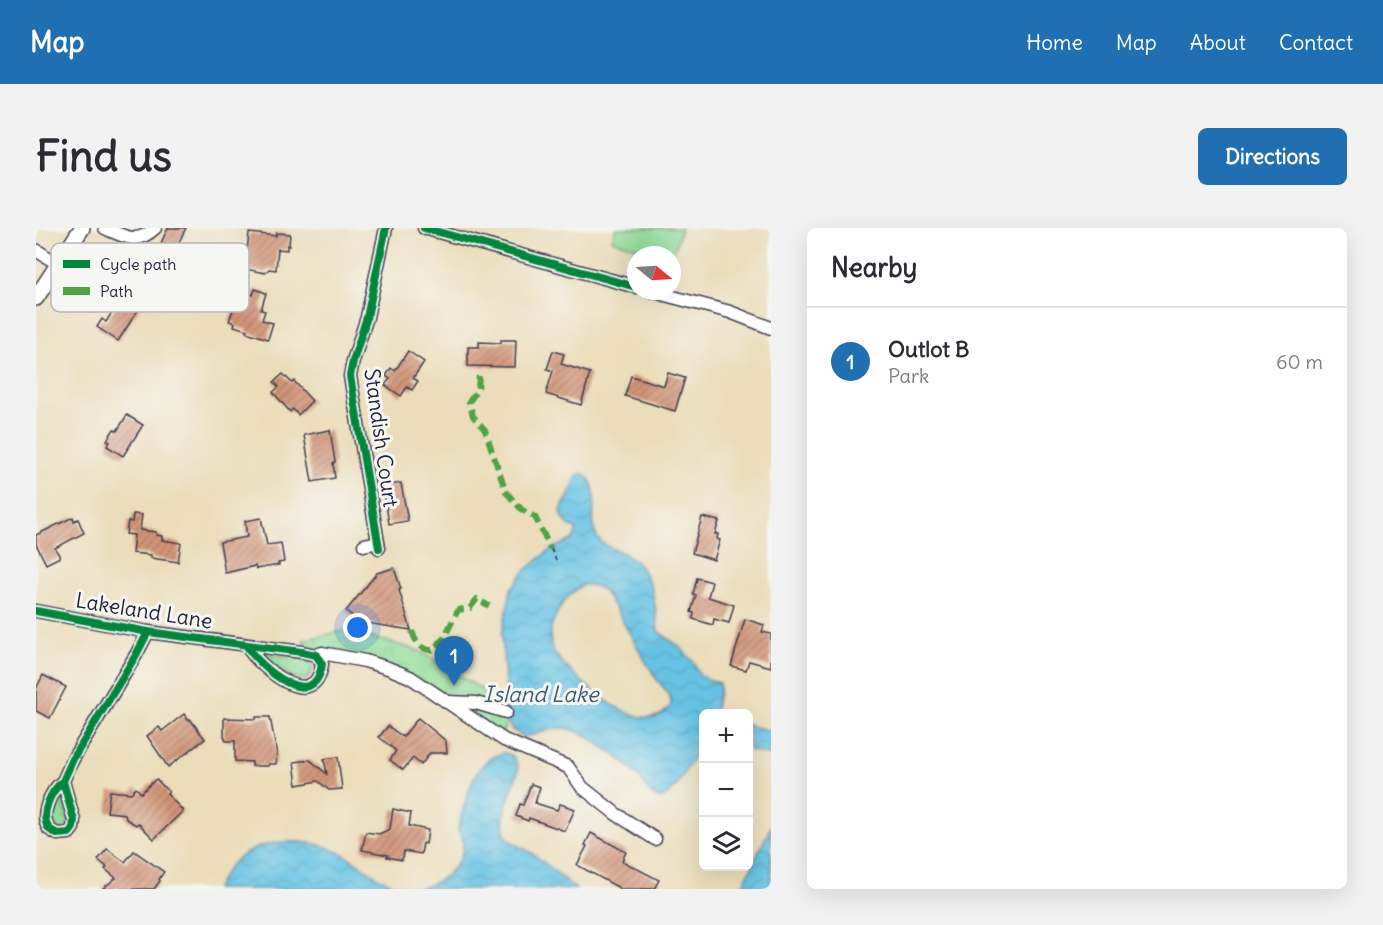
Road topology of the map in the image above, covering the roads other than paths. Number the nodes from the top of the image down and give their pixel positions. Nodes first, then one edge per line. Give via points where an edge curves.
1 (82, 228) edge
2 (105, 228) edge
3 (155, 228) edge
4 (386, 228) edge
5 (424, 228) edge
6 (72, 243) edge
7 (36, 249) edge
8 (51, 259) edge
9 (51, 275) edge
10 (627, 284) edge
11 (36, 298) edge
12 (681, 299) edge
13 (771, 328) edge
14 (364, 545) dead end
15 (36, 611) edge
16 (147, 632) junction
17 (246, 645) junction
18 (316, 655) junction
19 (447, 702) junction
20 (506, 712) dead end
21 (63, 781) dead end
22 (655, 839) dead end

1 - 6 main road
2 - 3 street via 133,239 146,237
4 - 14 street, Standish Court via 350,376 379,545
5 - 10 street
7 - 8 street
9 - 11 main road
12 - 13 street
15 - 16 street, Lakeland Lane
16 - 17 street, Lakeland Lane
16 - 21 street via 77,750
17 - 18 street, Lakeland Lane
17 - 18 street via 253,656 297,686 315,683 322,664
18 - 19 street, Lakeland Lane via 341,656 388,668
19 - 20 street via 476,703
19 - 22 street, Lakeland Lane via 504,740 568,767 582,787

